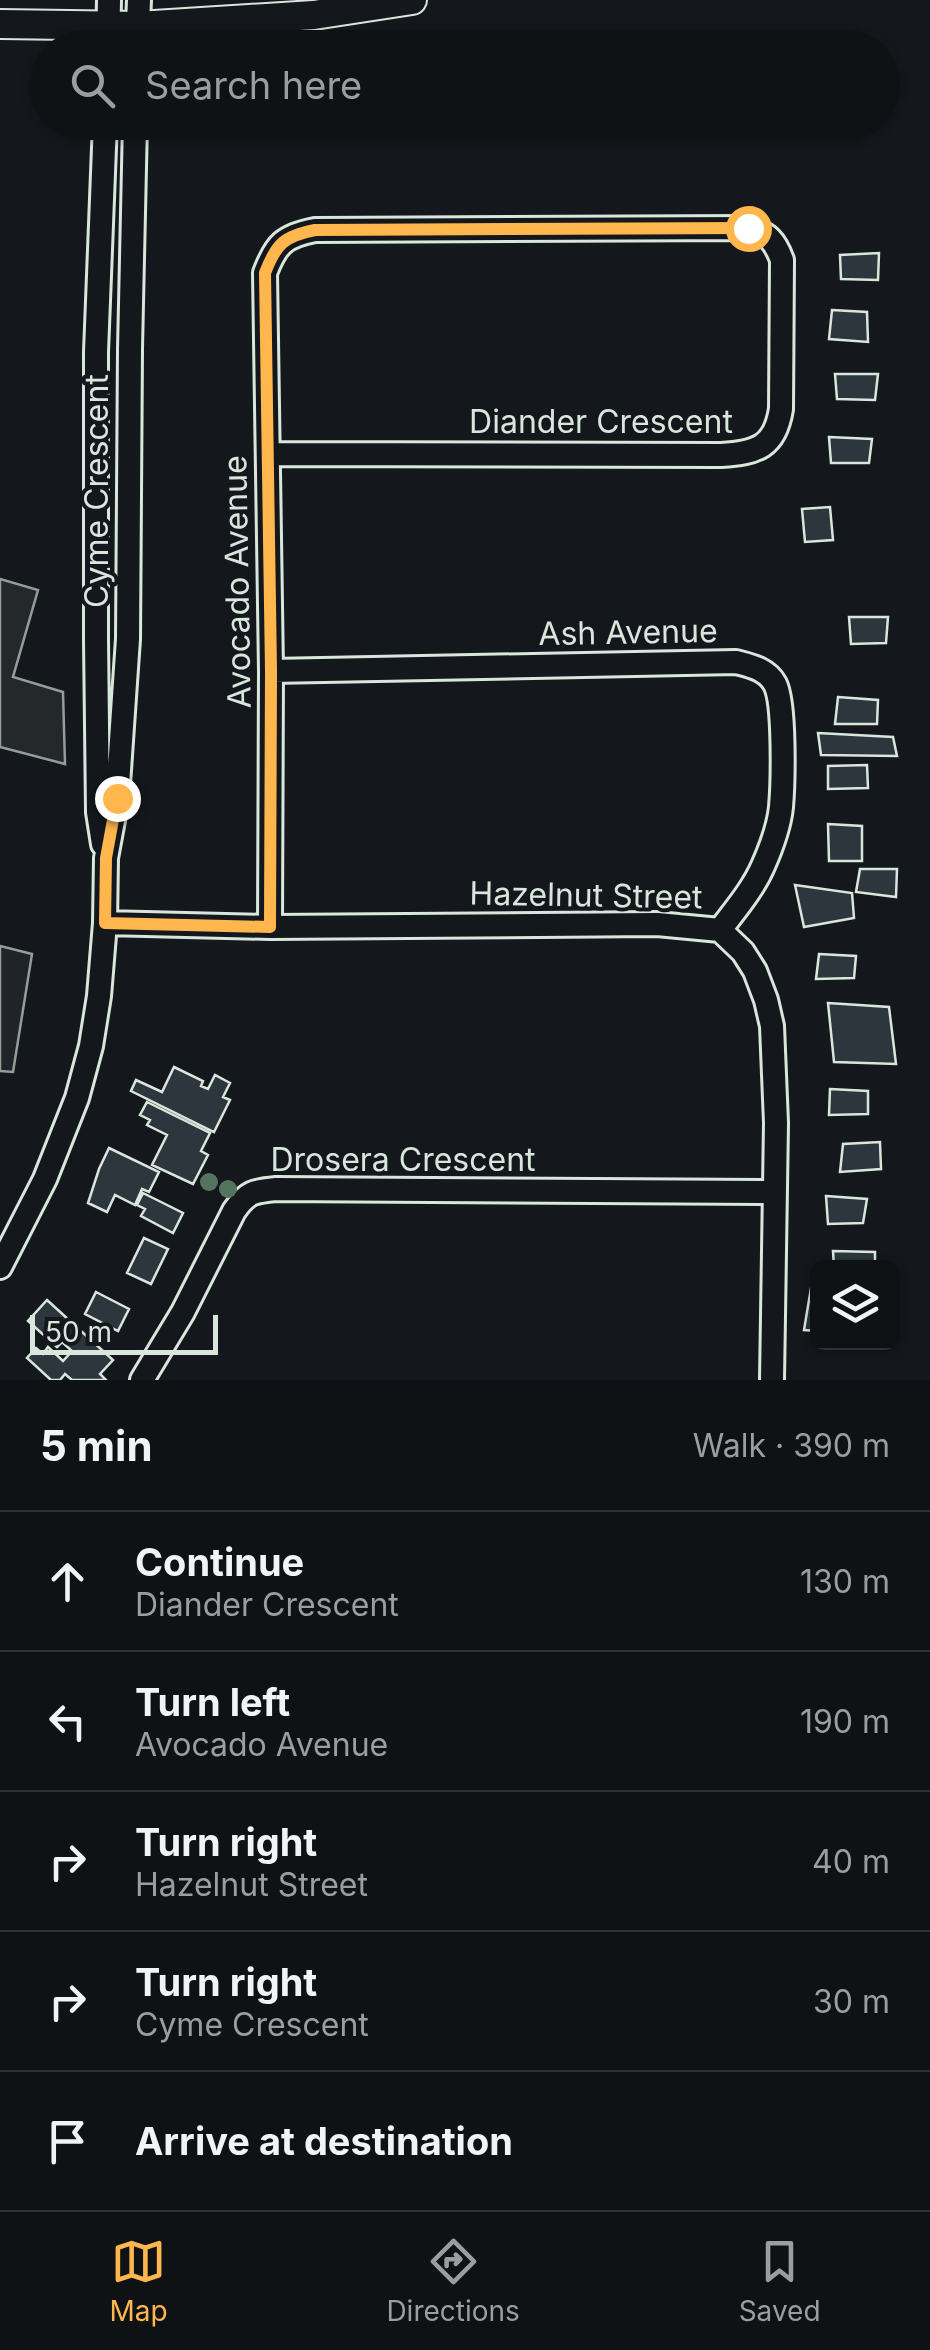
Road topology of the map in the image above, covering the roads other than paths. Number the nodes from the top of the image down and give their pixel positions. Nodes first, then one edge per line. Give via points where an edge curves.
1 (412, 0) edge
2 (0, 24) edge
3 (108, 24) edge
4 (138, 24) edge
5 (104, 140) edge
6 (136, 140) edge
7 (282, 242) joint
8 (269, 454) junction
9 (271, 671) junction
10 (106, 858) junction
11 (105, 923) junction
12 (270, 927) junction
13 (720, 930) junction
14 (774, 1192) junction
15 (0, 1267) edge
16 (142, 1380) edge
17 (772, 1380) edge

1 - 4 street via 314,15
2 - 3 street
3 - 4 street
5 - 10 street, Cyme Crescent via 96,640 98,812
6 - 10 street, Cyme Crescent via 128,639
7 - 8 street, Avocado Avenue via 265,273
7 - 8 street, Diander Crescent via 315,230 762,232 782,260 781,408 772,438 746,453
8 - 9 street, Avocado Avenue
9 - 12 street, Avocado Avenue
9 - 13 street, Ash Avenue via 736,662 766,673 781,712 781,808 762,870
10 - 11 street, Cyme Crescent
11 - 12 street, Hazelnut Street
11 - 15 street, Cyme Crescent via 99,996 77,1098
12 - 13 street, Hazelnut Street via 657,924
13 - 14 street, Hazelnut Street via 755,971 772,1026
14 - 16 street, Drosera Crescent via 256,1191 234,1211
14 - 17 street, Hazelnut Street

